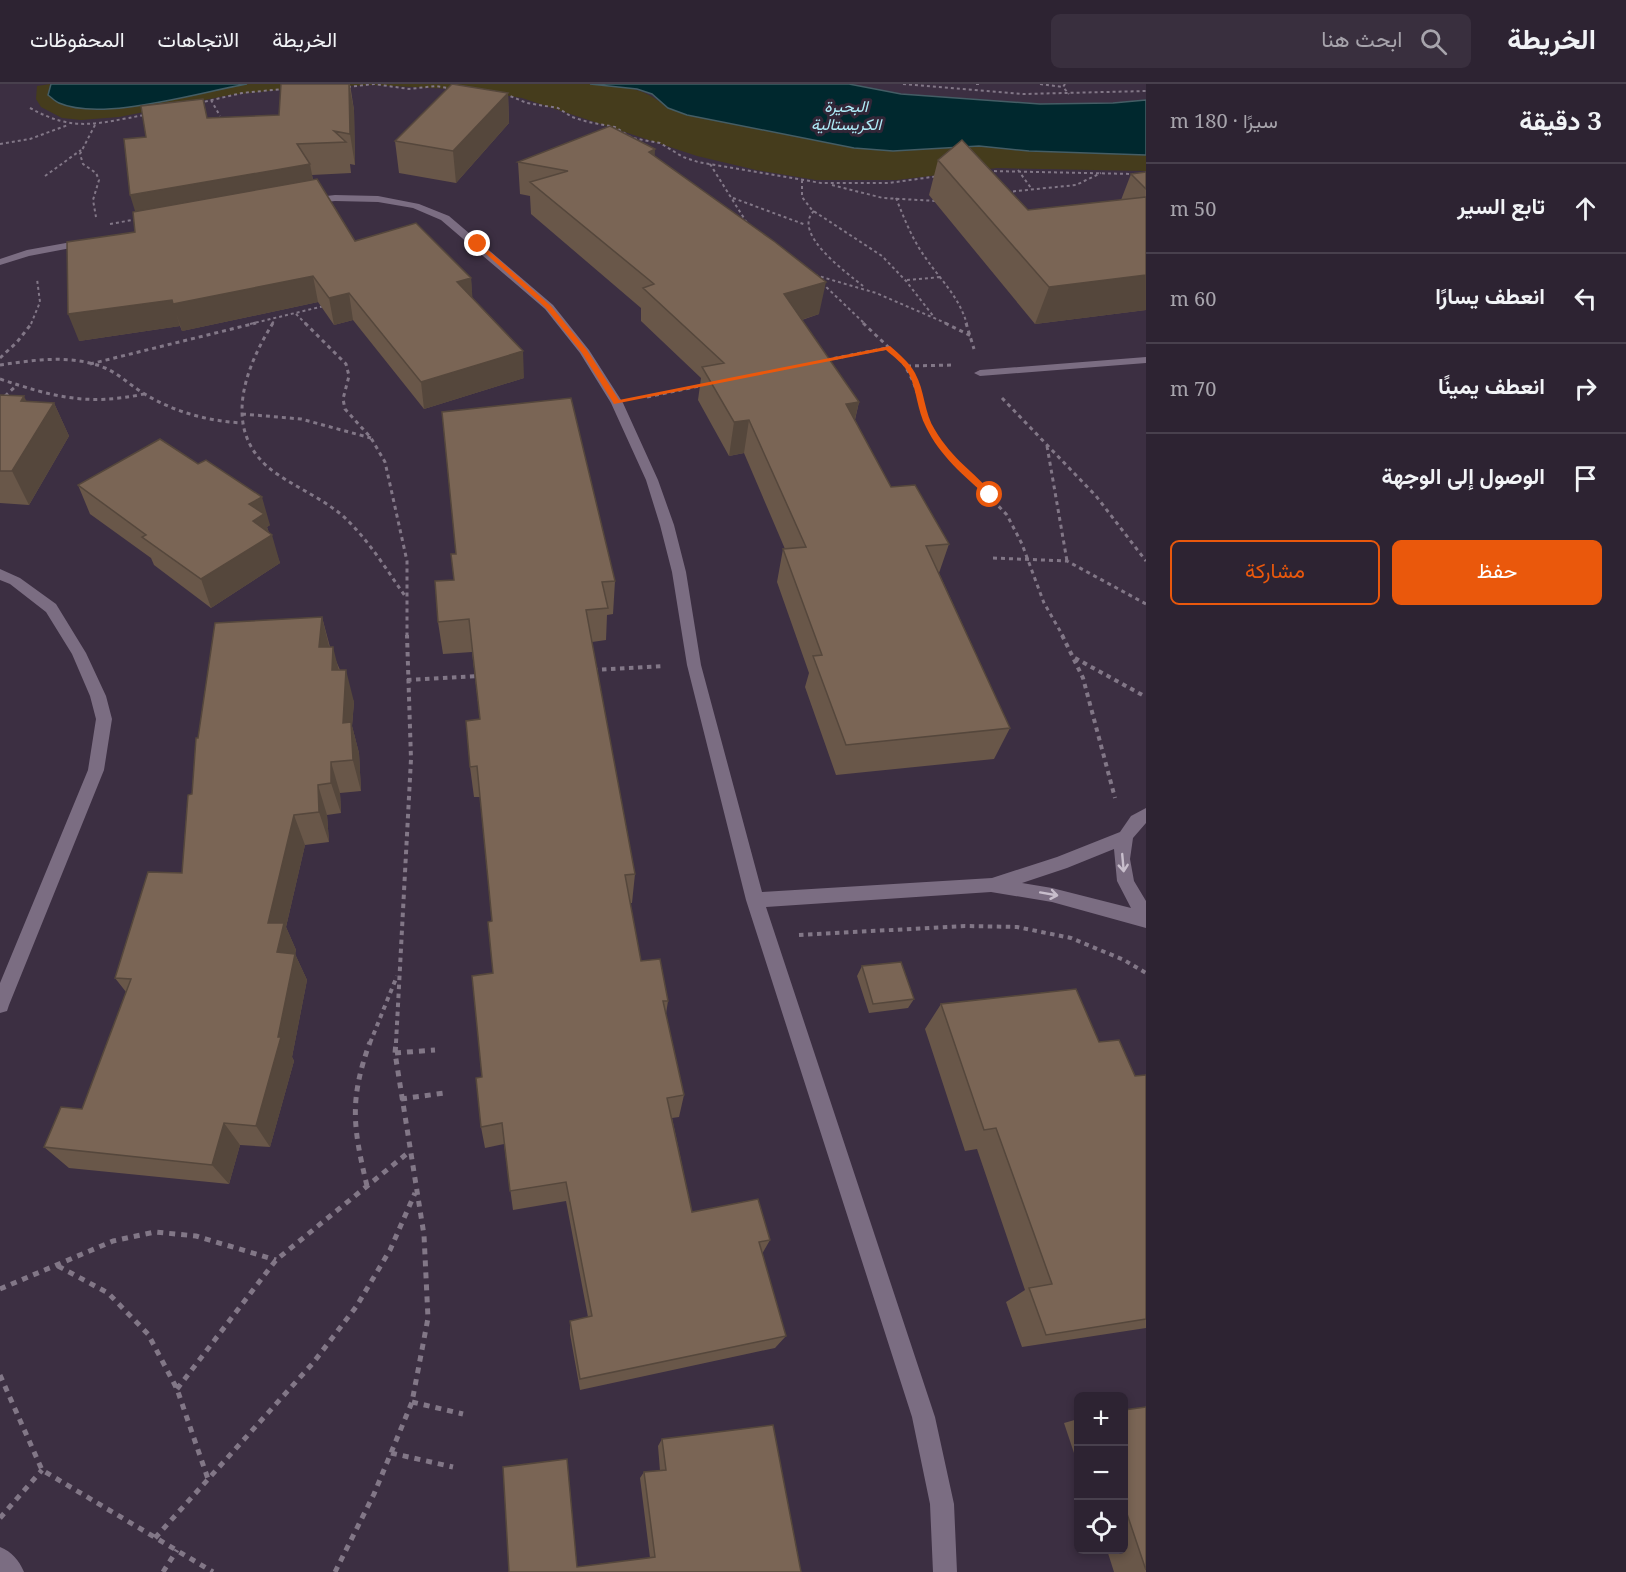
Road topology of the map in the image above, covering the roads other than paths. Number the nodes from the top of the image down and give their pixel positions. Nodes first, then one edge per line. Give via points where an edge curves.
1 (291, 205) edge
2 (101, 233) road end
3 (0, 262) edge
4 (1146, 360) edge
5 (979, 369) road end
6 (0, 574) edge
7 (1146, 815) edge
8 (1124, 837) junction
9 (991, 885) junction
10 (756, 900) junction
11 (1146, 915) edge
12 (1146, 920) edge
13 (0, 1005) edge
14 (0, 1559) edge
15 (12, 1572) edge
16 (945, 1572) edge

1 - 10 street via 335,198 378,199 416,206 445,218 549,307 585,352 617,403 652,480 667,525 694,665
2 - 3 street
4 - 5 street
6 - 13 street via 51,608 79,653 104,719 96,770
7 - 8 street
8 - 9 street via 1061,863
8 -> 11 street via 1120,863 1130,892
9 - 10 street
9 -> 12 street via 1052,895
10 - 16 street via 934,1454 946,1532
14 - 15 street

